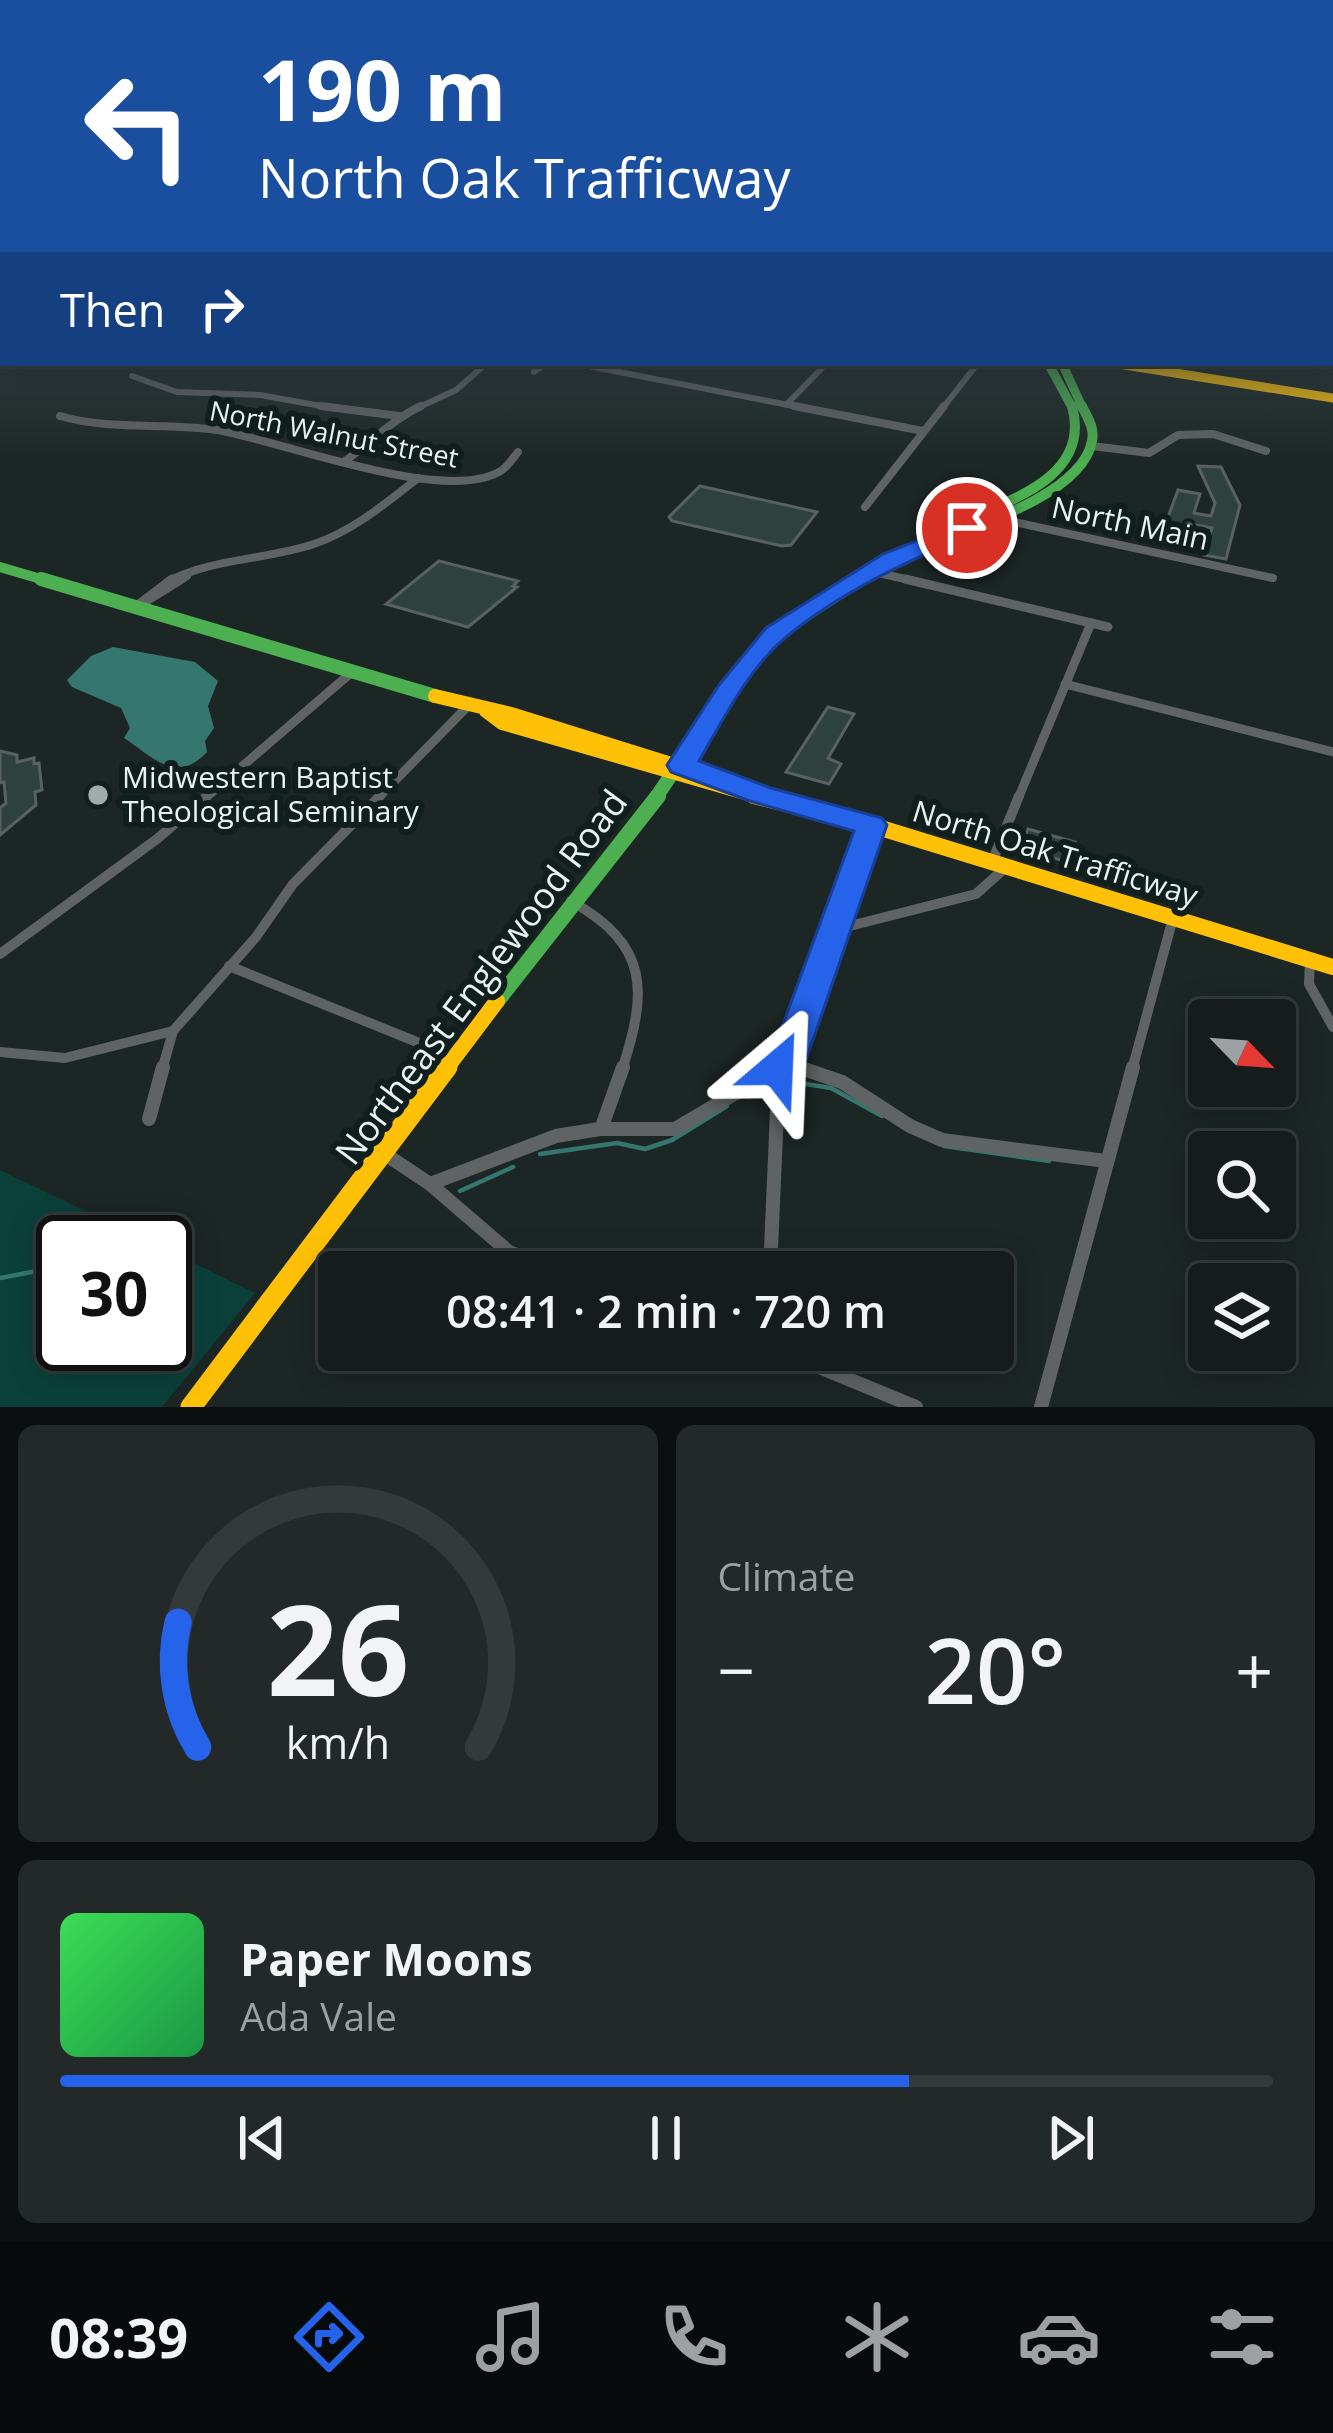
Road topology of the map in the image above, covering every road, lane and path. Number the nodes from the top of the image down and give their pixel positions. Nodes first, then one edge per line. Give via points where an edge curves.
1 (484, 366) edge
2 (543, 366) edge
3 (602, 366) edge
4 (824, 366) edge
5 (976, 366) edge
6 (1061, 366) edge
7 (1062, 366) edge
8 (1137, 366) edge
9 (1147, 366) edge
10 (1154, 368) junction
11 (534, 372) dead end
12 (132, 376) dead end
13 (1333, 398) edge
14 (787, 404) junction
15 (60, 416) dead end
16 (399, 416) junction
17 (922, 431) junction
18 (1093, 446) junction
19 (1266, 451) dead end
20 (518, 452) dead end
21 (346, 461) junction
22 (418, 478) junction
23 (865, 507) dead end
24 (987, 516) junction
25 (0, 567) edge
26 (870, 571) junction
27 (1273, 578) dead end
28 (135, 607) junction
29 (1090, 623) junction
30 (1108, 627) dead end
31 (352, 672) junction
32 (1065, 684) junction
33 (468, 706) junction
34 (1333, 752) edge
35 (679, 770) junction
36 (871, 825) junction
37 (998, 865) junction
38 (571, 901) junction
39 (1172, 918) junction
40 (834, 931) junction
41 (0, 954) edge
42 (1310, 959) junction
43 (229, 966) junction
44 (1333, 967) edge
45 (1333, 1027) edge
46 (173, 1030) junction
47 (0, 1052) edge
48 (454, 1057) junction
49 (787, 1063) junction
50 (149, 1119) dead end
51 (601, 1129) junction
52 (385, 1154) junction
53 (1106, 1162) junction
54 (430, 1184) junction
55 (508, 1251) edge
56 (771, 1251) edge
57 (829, 1371) edge
58 (191, 1407) edge
59 (916, 1407) edge
60 (1041, 1407) edge

1 - 16 street via 463,386
2 - 11 street
3 - 14 street
4 - 14 street
5 - 17 street
6 - 24 main road via 1078,431 1072,452 1031,491
7 - 18 main road via 1090,419
8 - 10 main road
9 - 10 main road
10 - 13 main road
12 - 16 street via 169,390
14 - 17 street
15 - 21 street, North Walnut Street via 110,427 215,430
16 - 21 street
17 - 23 street
18 - 19 street via 1152,454 1178,435 1198,433
18 - 24 main road via 1063,483
20 - 22 street, North Walnut Street via 483,479
21 - 22 street, North Walnut Street
22 - 28 street via 335,536 191,573
24 - 26 main road, Northeast Englewood Road
24 - 27 street, North Main
25 - 28 main road, North Oak Trafficway
26 - 29 street
26 - 35 main road, Northeast Englewood Road via 775,634 728,690
28 - 31 main road, North Oak Trafficway
29 - 30 street
29 - 32 street
31 - 33 main road, North Oak Trafficway
31 - 41 street via 158,838
32 - 34 street
32 - 37 street
33 - 35 main road, North Oak Trafficway
33 - 43 street via 292,884
35 - 36 main road, North Oak Trafficway
35 - 38 main road, Northeast Englewood Road
36 - 37 main road, North Oak Trafficway
36 - 40 street
37 - 39 main road, North Oak Trafficway
37 - 40 street via 976,894
38 - 48 main road, Northeast Englewood Road
38 - 51 street via 622,932 641,982
39 - 42 main road, North Oak Trafficway
39 - 53 street
40 - 49 street
42 - 44 main road, North Oak Trafficway
42 - 45 street via 1309,984
43 - 46 street
43 - 48 street
46 - 47 street via 61,1058
46 - 50 street
48 - 52 main road, Northeast Englewood Road
49 - 51 street via 675,1129
49 - 53 street via 842,1082 942,1139
49 - 56 street via 778,1088
51 - 54 street via 529,1144
52 - 54 street
52 - 58 main road, Northeast Englewood Road
53 - 60 street
54 - 55 street
57 - 59 street

